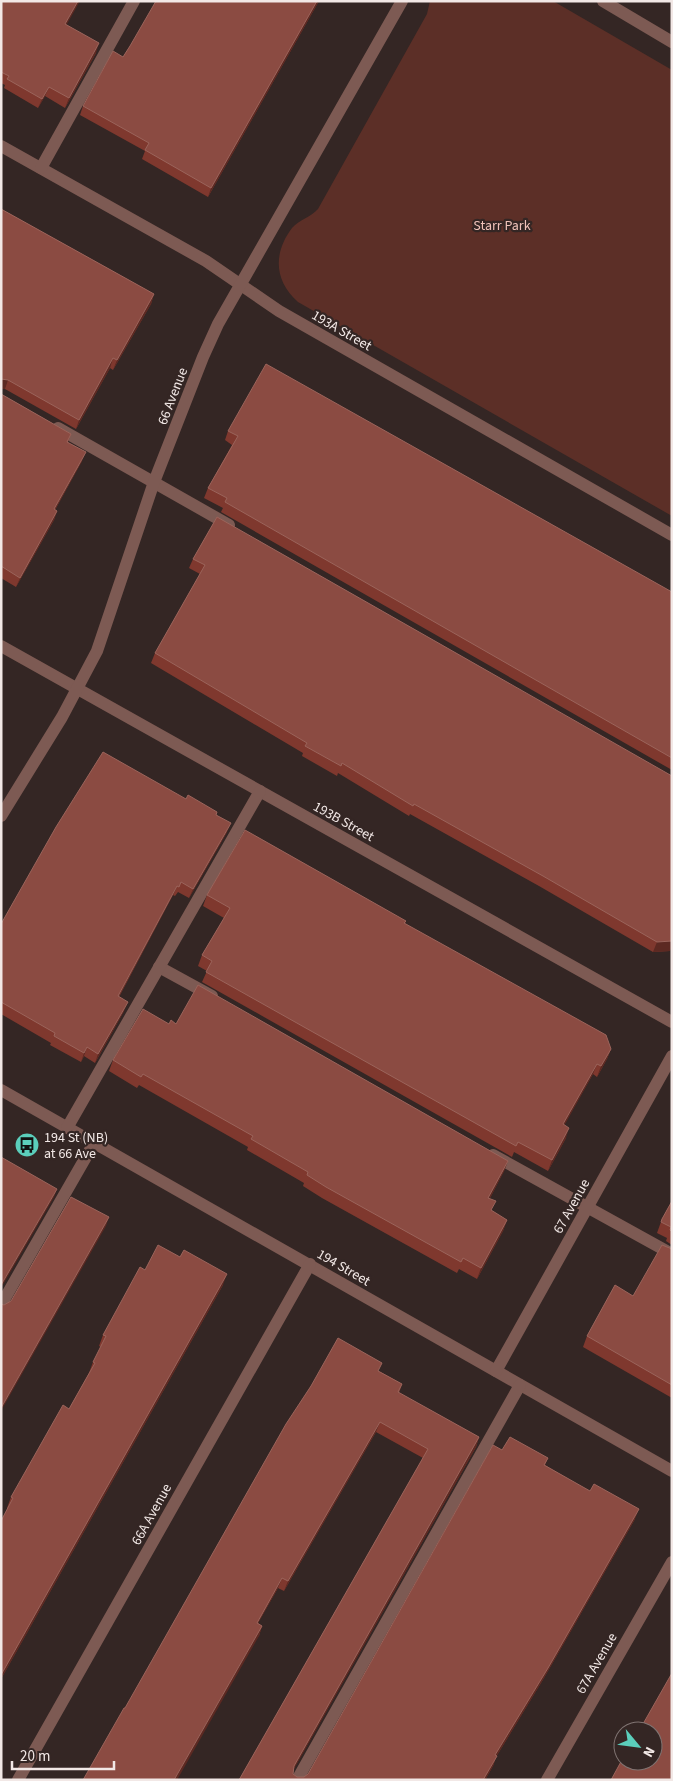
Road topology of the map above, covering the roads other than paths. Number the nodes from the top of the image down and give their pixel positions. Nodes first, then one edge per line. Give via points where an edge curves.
1 (134, 1) edge
2 (402, 1) edge
3 (603, 1) edge
4 (672, 42) edge
5 (1, 146) edge
6 (41, 168) junction
7 (241, 285) junction
8 (45, 420) edge
9 (154, 482) junction
10 (238, 530) edge
11 (672, 535) edge
12 (1, 646) edge
13 (78, 690) junction
14 (260, 791) junction
15 (1, 816) edge
16 (160, 967) junction
17 (220, 1001) edge
18 (672, 1022) edge
19 (672, 1056) edge
20 (1, 1090) edge
21 (66, 1128) junction
22 (94, 1143) junction
23 (479, 1147) edge
24 (587, 1209) junction
25 (672, 1254) edge
26 (310, 1264) junction
27 (1, 1305) edge
28 (496, 1371) junction
29 (520, 1385) junction
30 (672, 1471) edge
31 (672, 1562) edge
32 (18, 1780) edge
33 (297, 1780) edge
34 (547, 1780) edge

1 - 6 street
2 - 7 street, 66 Avenue
3 - 4 street
5 - 6 street, 193A Street
6 - 7 street, 193A Street via 206,261
7 - 9 street, 66 Avenue via 203,357
7 - 11 street, 193A Street via 279,311
8 - 9 street
9 - 10 street
9 - 13 street, 66 Avenue via 97,650
12 - 13 street, 193B Street
13 - 14 street, 193B Street
13 - 15 street, 66 Avenue
14 - 16 street
14 - 18 street, 193B Street
16 - 17 street
16 - 21 street
19 - 24 street, 67 Avenue
20 - 21 street, 194 Street
21 - 22 street, 194 Street
22 - 26 street, 194 Street
22 - 27 street
23 - 24 street
24 - 25 street
24 - 28 street, 67 Avenue
26 - 28 street, 194 Street
26 - 32 street, 66A Avenue
28 - 29 street, 194 Street
29 - 30 street, 194 Street
29 - 33 street
31 - 34 street, 67A Avenue

